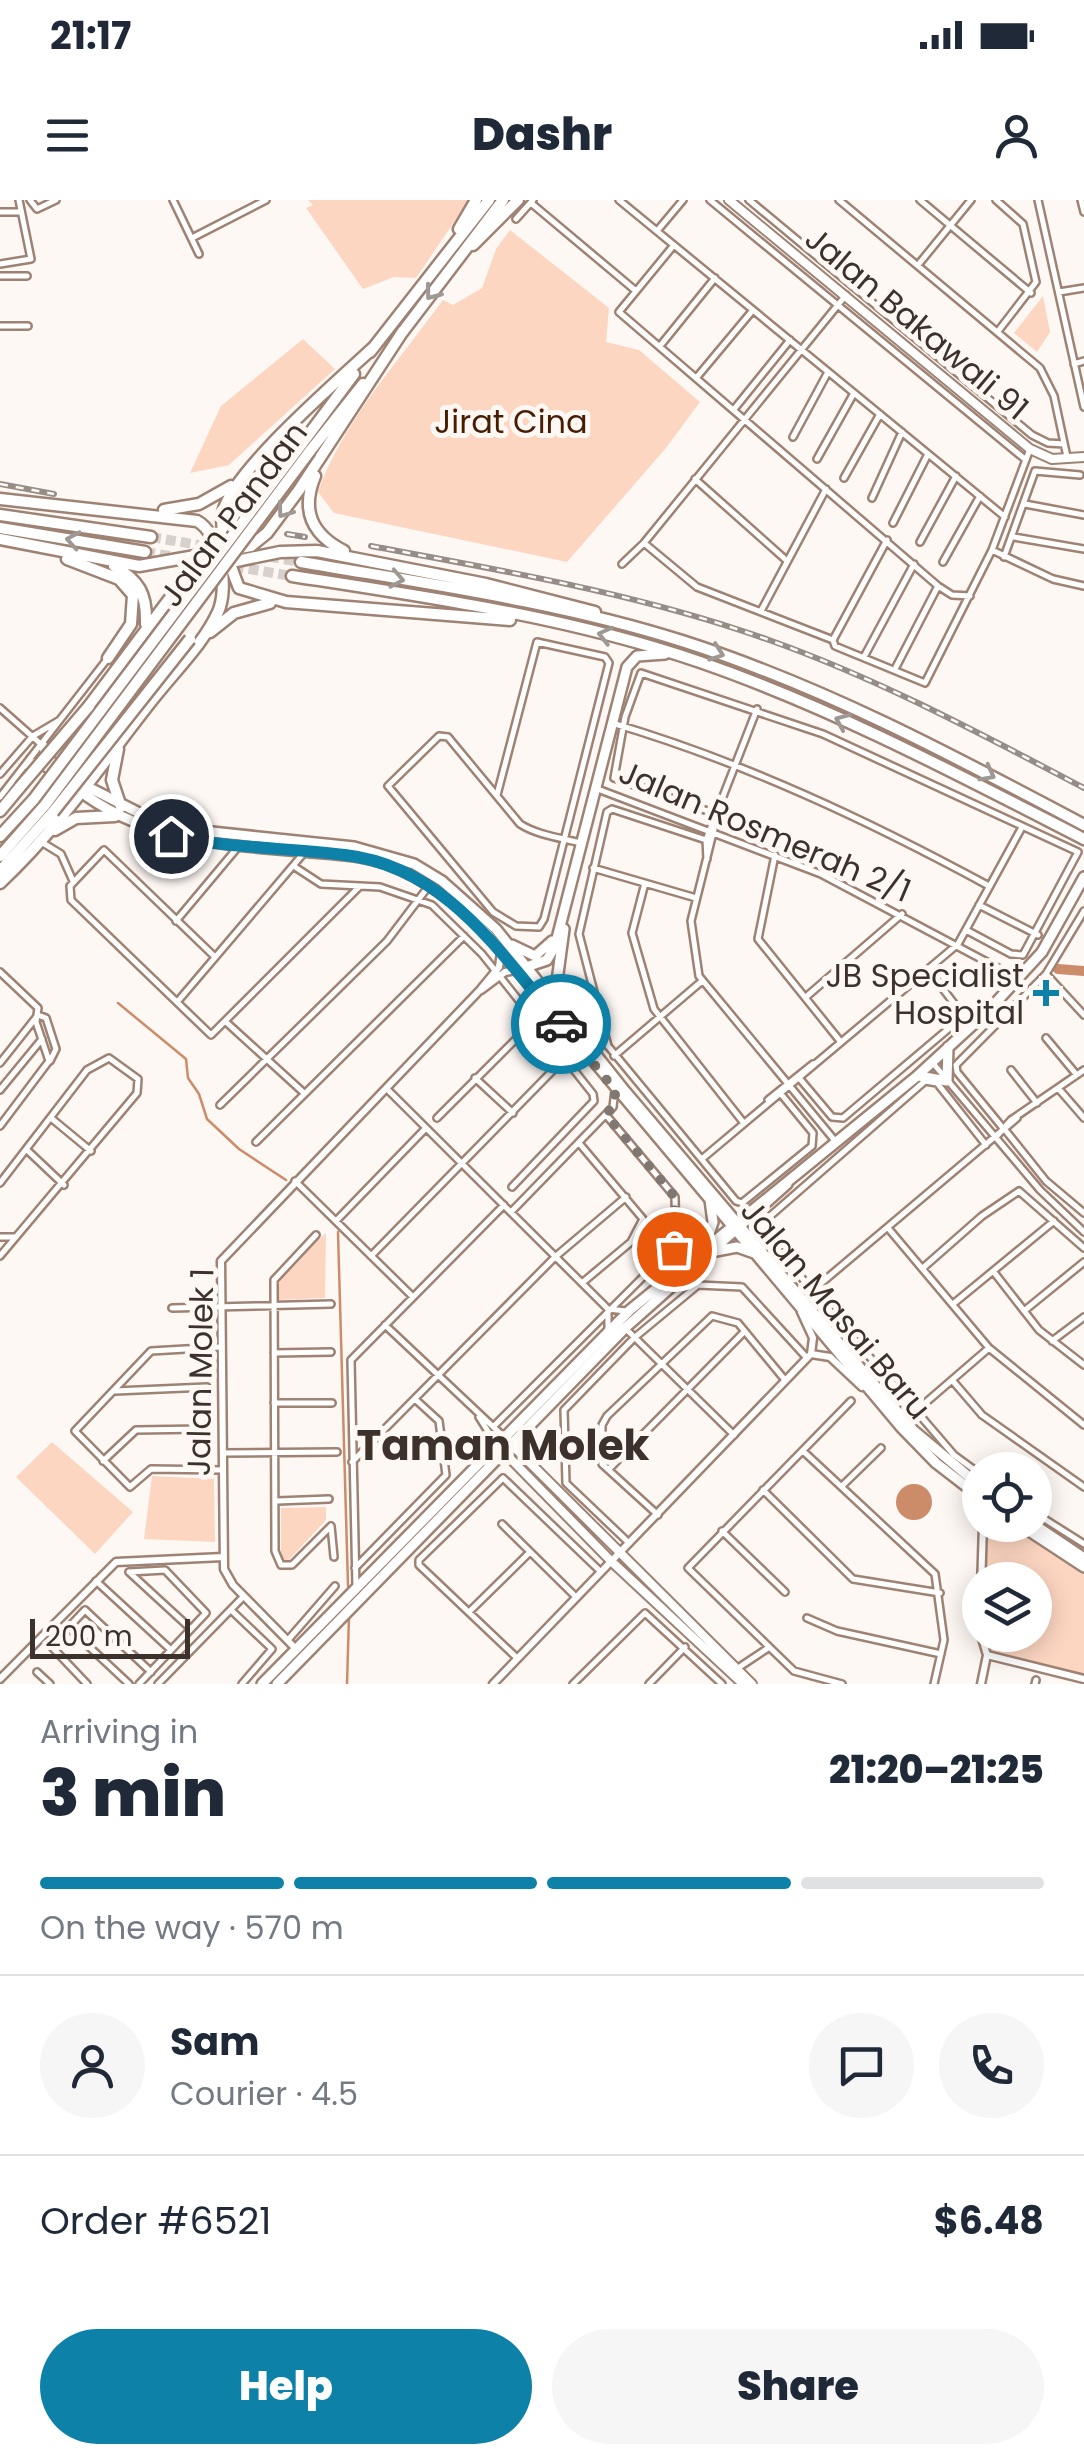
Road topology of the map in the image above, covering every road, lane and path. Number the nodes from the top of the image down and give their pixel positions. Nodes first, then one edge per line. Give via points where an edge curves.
1 (19, 200) edge
2 (30, 200) edge
3 (56, 200) edge
4 (173, 200) edge
5 (266, 200) edge
6 (476, 200) edge
7 (489, 200) edge
8 (504, 200) edge
9 (518, 200) edge
10 (619, 200) edge
11 (683, 200) edge
12 (710, 200) edge
13 (749, 200) edge
14 (839, 200) edge
15 (920, 200) edge
16 (971, 200) edge
17 (996, 200) edge
18 (1038, 200) edge
19 (1081, 200) edge
20 (532, 201) edge
21 (735, 202) edge
22 (0, 212) edge
23 (21, 212) junction
24 (1084, 212) edge
25 (516, 219) dead end
26 (951, 225) junction
27 (658, 231) junction
28 (192, 238) junction
29 (452, 244) junction
30 (674, 245) junction
31 (200, 254) dead end
32 (461, 254) junction
33 (0, 264) edge
34 (918, 266) junction
35 (0, 276) edge
36 (26, 276) dead end
37 (715, 278) junction
38 (1084, 288) edge
39 (636, 291) junction
40 (1059, 292) junction
41 (1031, 293) junction
42 (846, 295) junction
43 (838, 304) junction
44 (753, 310) junction
45 (0, 326) edge
46 (28, 326) dead end
47 (998, 331) junction
48 (403, 332) junction
49 (790, 340) junction
50 (660, 346) junction
51 (374, 347) junction
52 (801, 349) junction
53 (1084, 362) edge
54 (1074, 364) junction
55 (828, 372) junction
56 (697, 377) junction
57 (854, 392) junction
58 (1084, 406) edge
59 (734, 408) junction
60 (880, 414) junction
61 (745, 417) junction
62 (902, 432) junction
63 (793, 437) dead end
64 (1064, 444) junction
65 (306, 448) junction
66 (1030, 449) junction
67 (326, 452) junction
68 (928, 454) junction
69 (1084, 457) edge
70 (818, 459) dead end
71 (1026, 460) junction
72 (1068, 460) junction
73 (1080, 475) dead end
74 (956, 476) junction
75 (844, 478) dead end
76 (695, 479) junction
77 (240, 480) junction
78 (826, 489) junction
79 (980, 496) junction
80 (872, 498) dead end
81 (0, 499) edge
82 (58, 504) junction
83 (1025, 504) junction
84 (0, 515) edge
85 (1084, 515) edge
86 (1005, 517) junction
87 (893, 523) dead end
88 (0, 528) edge
89 (150, 537) tunnel mouth
90 (1014, 537) junction
91 (0, 540) edge
92 (887, 540) junction
93 (920, 542) dead end
94 (644, 543) junction
95 (1084, 549) edge
96 (992, 550) junction
97 (55, 551) junction
98 (146, 552) tunnel mouth
99 (359, 556) junction
100 (1004, 557) junction
101 (224, 558) junction
102 (788, 561) junction
103 (301, 562) tunnel mouth
104 (943, 562) dead end
105 (112, 564) junction
106 (622, 564) dead end
107 (914, 564) junction
108 (292, 576) tunnel mouth
109 (938, 586) junction
110 (1084, 586) edge
111 (970, 596) junction
112 (286, 602) junction
113 (761, 611) junction
114 (624, 624) junction
115 (146, 625) junction
116 (569, 626) junction
117 (832, 640) junction
118 (191, 644) junction
119 (866, 655) dead end
120 (108, 658) joint
121 (702, 662) junction
122 (896, 667) dead end
123 (0, 708) edge
124 (756, 710) junction
125 (62, 718) junction
126 (612, 723) junction
127 (625, 727) junction
128 (43, 730) junction
129 (33, 736) junction
130 (122, 739) junction
131 (46, 743) junction
132 (28, 765) junction
133 (737, 765) junction
134 (0, 774) edge
135 (596, 788) junction
136 (84, 789) junction
137 (497, 795) junction
138 (0, 797) edge
139 (49, 809) junction
140 (0, 812) edge
141 (118, 812) junction
142 (718, 815) junction
143 (1084, 825) edge
144 (714, 829) junction
145 (1021, 829) junction
146 (0, 836) edge
147 (563, 839) junction
148 (1084, 839) edge
149 (42, 840) junction
150 (706, 840) junction
151 (581, 843) junction
152 (240, 844) junction
153 (305, 851) junction
154 (775, 855) junction
155 (0, 856) edge
156 (707, 859) junction
157 (295, 867) junction
158 (593, 868) junction
159 (0, 871) edge
160 (1084, 876) edge
161 (0, 883) edge
162 (72, 883) junction
163 (430, 884) junction
164 (646, 884) junction
165 (990, 886) junction
166 (359, 887) junction
167 (568, 894) junction
168 (696, 898) junction
169 (420, 900) junction
170 (979, 905) junction
171 (1084, 911) edge
172 (902, 914) junction
173 (176, 921) junction
174 (563, 921) junction
175 (496, 930) junction
176 (966, 930) junction
177 (1038, 935) junction
178 (464, 936) junction
179 (958, 944) junction
180 (501, 952) junction
181 (215, 957) junction
182 (520, 969) junction
183 (928, 969) junction
184 (0, 972) edge
185 (1046, 974) junction
186 (496, 976) junction
187 (1019, 979) junction
188 (702, 981) junction
189 (806, 997) junction
190 (177, 1002) junction
191 (966, 1014) junction
192 (38, 1015) junction
193 (1084, 1015) edge
194 (658, 1017) junction
195 (226, 1022) junction
196 (532, 1022) junction
197 (972, 1027) junction
198 (1046, 1038) dead end
199 (583, 1039) junction
200 (42, 1040) junction
201 (840, 1041) junction
202 (948, 1048) junction
203 (614, 1056) junction
204 (264, 1057) junction
205 (563, 1060) junction
206 (49, 1061) junction
207 (932, 1062) junction
208 (0, 1063) edge
209 (814, 1064) junction
210 (1011, 1070) dead end
211 (1084, 1070) edge
212 (1076, 1075) junction
213 (916, 1077) junction
214 (475, 1078) junction
215 (800, 1078) junction
216 (947, 1081) junction
217 (788, 1084) junction
218 (386, 1088) junction
219 (1058, 1088) junction
220 (0, 1090) edge
221 (615, 1090) junction
222 (304, 1093) junction
223 (782, 1094) junction
224 (766, 1103) junction
225 (1037, 1104) junction
226 (220, 1105) dead end
227 (630, 1108) junction
228 (513, 1112) junction
229 (608, 1113) junction
230 (51, 1118) junction
231 (437, 1118) dead end
232 (1084, 1118) edge
233 (744, 1122) junction
234 (0, 1126) edge
235 (426, 1128) junction
236 (1004, 1129) junction
237 (995, 1138) junction
238 (256, 1142) dead end
239 (579, 1142) junction
240 (836, 1142) junction
241 (986, 1146) junction
242 (27, 1150) junction
243 (91, 1151) junction
244 (703, 1158) junction
245 (464, 1165) junction
246 (295, 1182) junction
247 (0, 1183) edge
248 (64, 1185) junction
249 (512, 1187) dead end
250 (626, 1197) junction
251 (710, 1197) junction
252 (723, 1203) junction
253 (504, 1205) junction
254 (755, 1210) junction
255 (511, 1212) junction
256 (1084, 1213) edge
257 (336, 1221) junction
258 (1054, 1221) junction
259 (737, 1225) junction
260 (888, 1228) junction
261 (1084, 1232) edge
262 (316, 1234) dead end
263 (16, 1237) junction
264 (0, 1238) edge
265 (1084, 1248) edge
266 (707, 1250) junction
267 (759, 1250) junction
268 (0, 1256) edge
269 (372, 1256) junction
270 (556, 1256) junction
271 (1084, 1262) edge
272 (924, 1267) junction
273 (993, 1271) junction
274 (582, 1283) junction
275 (812, 1290) junction
276 (413, 1297) junction
277 (795, 1299) junction
278 (331, 1304) dead end
279 (953, 1304) junction
280 (220, 1306) junction
281 (272, 1306) junction
282 (172, 1308) dead end
283 (608, 1309) junction
284 (630, 1310) junction
285 (1024, 1312) junction
286 (1084, 1316) edge
287 (385, 1324) junction
288 (625, 1328) junction
289 (608, 1331) junction
290 (744, 1332) junction
291 (634, 1338) junction
292 (1052, 1341) junction
293 (220, 1346) junction
294 (989, 1348) junction
295 (331, 1352) dead end
296 (273, 1353) junction
297 (809, 1356) junction
298 (658, 1363) junction
299 (1084, 1365) edge
300 (438, 1377) junction
301 (952, 1380) junction
302 (786, 1382) junction
303 (207, 1387) dead end
304 (687, 1390) junction
305 (113, 1391) junction
306 (416, 1400) junction
307 (879, 1400) junction
308 (851, 1401) dead end
309 (274, 1403) junction
310 (332, 1403) dead end
311 (916, 1412) junction
312 (479, 1416) junction
313 (1084, 1425) edge
314 (494, 1426) junction
315 (204, 1429) dead end
316 (734, 1435) junction
317 (504, 1444) junction
318 (881, 1448) dead end
319 (803, 1451) junction
320 (337, 1452) dead end
321 (274, 1453) junction
322 (223, 1454) junction
323 (103, 1461) junction
324 (962, 1461) edge
325 (352, 1462) junction
326 (609, 1469) junction
327 (224, 1470) junction
328 (962, 1471) edge
329 (962, 1483) edge
330 (842, 1486) junction
331 (1084, 1487) edge
332 (763, 1490) junction
333 (329, 1500) dead end
334 (276, 1501) junction
335 (658, 1515) junction
336 (502, 1524) dead end
337 (1052, 1524) edge
338 (722, 1531) junction
339 (1052, 1536) edge
340 (1047, 1542) edge
341 (629, 1543) junction
342 (1084, 1544) edge
343 (530, 1552) junction
344 (223, 1557) junction
345 (334, 1557) dead end
346 (614, 1557) junction
347 (1084, 1558) edge
348 (1084, 1566) edge
349 (355, 1568) junction
350 (600, 1572) junction
351 (96, 1580) junction
352 (335, 1586) dead end
353 (356, 1587) junction
354 (785, 1592) dead end
355 (940, 1593) junction
356 (244, 1596) junction
357 (575, 1596) junction
358 (231, 1610) junction
359 (469, 1612) junction
360 (807, 1618) dead end
361 (68, 1627) junction
362 (191, 1629) junction
363 (759, 1639) junction
364 (288, 1640) junction
365 (685, 1647) junction
366 (768, 1648) junction
367 (296, 1649) junction
368 (171, 1650) junction
369 (986, 1652) edge
370 (940, 1654) junction
371 (752, 1655) junction
372 (987, 1656) junction
373 (517, 1658) junction
374 (734, 1671) junction
375 (37, 1672) dead end
376 (152, 1672) junction
377 (0, 1679) edge
378 (1084, 1679) edge
379 (50, 1684) edge
380 (87, 1684) edge
381 (129, 1684) edge
382 (139, 1684) edge
383 (158, 1684) edge
384 (242, 1684) edge
385 (262, 1684) edge
386 (277, 1684) edge
387 (492, 1684) edge
388 (573, 1684) edge
389 (650, 1684) edge
390 (722, 1684) edge
391 (742, 1684) edge
392 (752, 1684) edge
393 (842, 1684) edge
394 (934, 1684) edge
395 (981, 1684) edge

1 - 23 street
2 - 3 street via 37,209
4 - 28 street
5 - 28 street
6 - 29 highway
7 - 29 highway, Jalan Pandan
8 - 32 highway, Jalan Pandan
9 - 32 highway
10 - 27 street
11 - 27 street
12 - 43 street
13 - 64 street via 1032,434
14 - 34 street
15 - 26 street
16 - 26 street
17 - 41 street via 1022,224 1036,282
18 - 40 street
19 - 24 street
20 - 25 street
20 - 39 street
21 - 42 main road, Jalan Bakawali 91
22 - 23 street
23 - 33 street via 31,260
26 - 34 street
26 - 41 street
27 - 30 street
28 - 31 street
29 - 51 highway, Jalan Pandan
30 - 37 street
30 - 39 street
32 -> 48 highway, Jalan Pandan
34 - 47 street
35 - 36 street
37 - 44 street
37 - 50 street
38 - 40 street
39 - 50 street via 619,312
40 - 54 street
41 - 47 street
42 - 43 street
42 - 66 main road, Jalan Bakawali 91
43 - 52 street
43 - 71 street
44 - 49 street
44 - 56 street
45 - 46 street
47 - 64 street via 1046,376
48 - 65 highway, Jalan Pandan
48 - 67 highway
49 - 52 street
49 - 59 street
50 - 56 street
51 - 65 highway, Jalan Pandan
51 - 77 highway
52 - 55 street
52 - 61 street
53 - 54 street
54 - 58 street
55 - 57 street
55 - 63 street
56 - 59 street
57 - 60 street
57 - 70 street
59 - 61 street
60 - 62 street
60 - 75 street
61 - 76 street
61 - 78 street
62 - 68 street
62 - 80 street
64 - 72 street
65 - 139 highway, Jalan Pandan, bridge
65 - 146 highway, Jalan Pandan, bridge
66 - 71 street
66 - 72 main road, Jalan Bakawali 91
67 - 99 highway via 308,492 309,517 328,542
67 -> 101 highway via 268,533
68 - 74 street
68 - 87 street
69 - 72 main road, Jalan Bakawali 91
71 - 86 street
73 - 83 street via 1035,471
74 - 79 street
74 - 93 street
76 - 94 street
76 - 102 street
77 - 82 highway via 176,509
77 - 101 highway via 223,508
78 - 92 street
78 - 102 street
79 - 86 street
79 - 104 street
81 - 82 highway
82 - 101 highway via 197,520
83 - 85 street
83 - 90 street
84 - 89 highway
86 - 96 street
98 -> 88 highway
90 - 95 street
90 - 100 street
91 - 97 highway
92 - 107 street
92 - 117 street
94 - 106 street
94 - 113 street via 697,587
96 - 100 street
96 - 111 street
97 - 105 highway
97 - 120 highway via 119,579 133,594 132,624
99 - 101 highway via 295,550
99 - 114 highway via 586,609
100 - 110 street
101 - 105 highway via 150,567
101 - 112 highway via 245,593
101 - 115 highway via 187,576
101 - 118 highway via 220,602
102 - 113 street
103 -> 114 highway
105 - 115 highway via 136,578 145,596
107 - 109 street
107 - 119 street
108 - 116 highway
109 - 111 street
109 - 122 street
111 - 117 street via 925,683
112 - 116 highway
112 - 118 highway via 234,613
113 - 117 street
114 -> 143 highway via 736,659 902,728
115 - 140 highway, bridge
121 -> 116 highway
118 - 130 highway
118 - 139 highway, bridge
120 - 125 street
121 - 126 main road, Jalan Rosmerah 2/1 via 650,653 631,660
148 -> 121 highway via 896,742
123 - 129 street
124 - 127 street via 644,672 637,675
124 - 133 street
124 - 145 street via 849,745
125 - 128 street
125 - 131 street
126 - 127 street
126 - 135 main road, Jalan Rosmerah 2/1
127 - 133 street
127 - 142 street via 617,781
128 - 129 street
128 - 131 street
129 - 131 street
129 - 134 street
130 - 136 highway
130 - 141 highway via 112,780
131 - 132 street
131 - 136 main road, Jalan Masai Baru via 50,760
132 - 136 main road, Jalan Masai Baru via 40,762
132 - 138 street
133 - 142 street
133 - 165 street via 906,840
135 - 144 street, Jalan Rosmerah 2/1
135 - 151 main road, Jalan Rosmerah 2/1
136 - 141 main road, Jalan Masai Baru
136 - 149 highway
137 - 147 street via 526,828
137 - 147 street via 537,642 600,655 609,663
137 - 147 street via 442,736 388,786 478,898 516,926 530,930 542,924
139 - 155 highway, Jalan Pandan
139 - 159 highway
141 - 149 highway via 76,818
141 - 152 main road, Jalan Masai Baru via 171,836
141 - 175 main road, Jalan Masai Baru via 193,830 385,853 442,881
142 - 144 street
144 - 150 street
144 - 154 street, Jalan Rosmerah 2/1
144 - 156 street
145 - 165 street
145 - 177 street via 1079,856
147 - 151 street
149 - 161 highway
149 - 162 street via 58,850
150 - 156 street
150 - 158 street via 609,810
151 - 167 main road, Jalan Rosmerah 2/1
152 - 153 main road, Jalan Masai Baru
152 - 173 street
153 - 157 street
153 - 163 main road, Jalan Masai Baru via 383,862
154 - 172 street, Jalan Rosmerah 2/1
154 - 189 street via 758,939
156 - 168 street
157 - 166 street via 321,884
157 - 181 street
158 - 164 street
158 - 203 street via 579,934
160 - 187 main road via 1049,942
162 - 173 street via 104,850
162 - 190 street via 72,900
163 - 169 street
163 - 180 main road, Jalan Masai Baru
164 - 168 street
164 - 194 street via 632,933
165 - 170 street
166 - 169 street
166 - 195 street
167 - 174 main road, Jalan Rosmerah 2/1
167 - 175 main road via 541,954 527,955
168 - 188 street via 690,928
169 - 178 street
169 - 204 street via 387,941
170 - 176 street
170 - 177 street
171 - 185 street
172 - 179 street, Jalan Rosmerah 2/1
172 - 189 street
173 - 181 street
174 - 182 main road, Jalan Rosmerah 2/1 via 547,960
174 - 199 main road via 557,981
175 - 182 main road, Jalan Masai Baru
176 - 177 street via 1011,954 1026,952
176 - 179 street
178 - 186 street
178 - 222 street
179 - 183 street
179 - 187 street, Jalan Rosmerah 2/1
180 - 182 main road, Jalan Masai Baru
180 - 186 street, Jalan Molek 1
181 - 190 street
182 - 186 street, Jalan Molek 1
182 - 199 main road, Jalan Masai Baru
182 - 221 main road, Jalan Masai Baru
183 - 191 street
183 - 201 street
184 - 192 street via 34,1002
185 - 193 street
185 - 236 street via 956,1064
186 - 196 street
186 - 218 street, Jalan Molek 1
187 - 197 main road
188 - 194 street
188 - 217 street
189 - 201 street
190 - 195 street via 211,1035
191 - 197 street
191 - 215 street via 842,1118 832,1118
192 - 200 street
192 - 206 street via 46,1018 56,1049
192 - 208 street
194 - 203 street
194 - 233 street
195 - 204 street
196 - 205 street
196 - 214 street
197 - 202 main road
198 - 212 street
199 - 252 main road, Jalan Masai Baru
200 - 206 street
200 - 220 street
201 - 209 street
202 - 207 main road
202 - 216 main road
203 - 244 street
204 - 222 street
204 - 226 street
205 - 228 street
205 - 249 street via 594,1098
206 - 234 street
207 - 213 main road
207 - 216 street
209 - 215 street
209 - 217 street
210 - 225 street
211 - 212 street
212 - 219 street
213 - 216 main road
213 - 240 main road
214 - 228 street
214 - 231 street
215 - 217 street
216 - 237 street
217 - 223 street
217 - 224 street
217 - 240 street
218 - 235 street
218 - 246 street, Jalan Molek 1
219 - 225 street
219 - 232 street
221 - 227 main road, Jalan Masai Baru
221 - 229 street
222 - 238 street
223 - 224 street
223 - 244 street via 814,1139 812,1146 749,1202 736,1201
224 - 233 street
225 - 236 street
227 - 229 street
227 - 251 main road, Jalan Masai Baru
228 - 245 street
229 - 239 street
229 - 283 street via 678,1206 674,1249
230 - 242 street
230 - 243 street
230 - 243 street via 87,1070 101,1060 119,1063 138,1079 137,1093
233 - 244 street
235 - 245 street
235 - 257 street
236 - 237 street
236 - 256 street via 1046,1181
237 - 241 street
237 - 261 street
239 - 250 street
239 - 255 street
240 - 254 main road
241 - 260 street
241 - 275 street via 937,1083 925,1082 765,1217 762,1229
242 - 247 street
242 - 248 street
243 - 248 street
245 - 253 street
245 - 269 street
246 - 257 street
246 - 280 street, Jalan Molek 1 via 225,1255
248 - 263 street
250 - 270 street
250 - 274 street via 642,1219 637,1235
251 - 259 main road, Jalan Masai Baru
251 - 266 main road
252 - 254 main road
252 - 259 main road, Jalan Masai Baru
253 - 255 street
253 - 276 street
254 - 259 main road
254 - 267 main road
255 - 270 street
257 - 269 street
258 - 265 street
258 - 272 street via 1020,1191
258 - 273 street
259 - 266 main road
259 - 267 main road, Jalan Masai Baru
260 - 272 street
260 - 275 street
262 - 281 street via 276,1276
263 - 264 street
263 - 268 street
266 - 267 main road
266 - 284 main road
266 - 288 main road
267 - 277 main road, Jalan Masai Baru
267 - 328 main road, Jalan Masai Baru via 914,1430
269 - 276 street
270 - 274 street
270 - 300 street
271 - 285 street
272 - 279 street
273 - 279 street
273 - 285 street
274 - 283 street
275 - 311 street
276 - 287 street
277 - 297 street via 813,1338
277 - 307 main road, Jalan Masai Baru
278 - 281 street
279 - 294 street
280 - 281 street
280 - 282 street
280 - 293 street, Jalan Molek 1
281 - 296 street
283 - 284 street
283 - 289 street
283 - 314 street
284 - 289 main road
285 - 292 street
286 - 292 street
287 - 300 street
287 - 325 street via 349,1366
288 - 291 street
288 - 317 main road
289 - 317 main road
290 - 298 street via 732,1320 708,1318
290 - 302 street
290 - 304 street
291 - 297 street via 691,1288 730,1284 750,1293
291 - 298 street
291 - 341 street via 562,1416 566,1483
292 - 299 street
293 - 305 street via 156,1348
293 - 322 street, Jalan Molek 1
294 - 301 street
294 - 313 street
295 - 296 street
296 - 309 street
297 - 302 street
297 - 307 street via 830,1357
298 - 304 street
298 - 326 street via 603,1420 600,1456
300 - 306 street
300 - 312 street
301 - 311 street
301 - 331 street via 982,1415
302 - 316 street
303 - 305 street
304 - 316 street
304 - 326 street
305 - 323 street via 75,1431
306 - 325 street
306 - 349 street via 439,1422 446,1475
307 - 329 main road, Jalan Masai Baru
308 - 319 street
309 - 310 street
309 - 321 street
311 - 324 street
312 - 314 street
312 - 317 street
314 - 317 street
315 - 323 street via 136,1430
316 - 335 street
317 - 346 main road
317 - 353 main road
317 - 386 main road
318 - 330 street
319 - 330 street
319 - 332 street
320 - 321 street
321 - 322 street
321 - 334 street
322 - 327 street, Jalan Molek 1
323 - 327 street via 132,1487 151,1469
325 - 349 street
326 - 335 street
327 - 344 street, Jalan Molek 1
330 - 355 street via 934,1574
332 - 338 street
332 - 355 street via 852,1579
333 - 334 street
334 - 345 street via 275,1551 282,1565 292,1565 331,1526
335 - 341 street
336 - 343 street
337 - 342 street
338 - 354 street
338 - 363 street via 688,1568
339 - 347 main road
340 - 348 main road
341 - 346 street
343 - 357 street
343 - 359 street
344 - 351 street via 123,1560
344 - 356 street, Jalan Molek 1 via 228,1578
346 - 350 street
346 - 374 main road
349 - 353 street
350 - 357 street
350 - 359 street via 503,1478 418,1561
351 - 368 street
351 - 377 street
352 - 364 street
353 - 367 main road
355 - 370 street
356 - 358 street
356 - 364 street, Jalan Molek 1
357 - 373 street
358 - 383 street
358 - 384 street via 272,1650
359 - 373 street
360 - 370 street
361 - 376 street via 88,1610
361 - 380 street via 51,1647
361 - 381 street
362 - 362 street via 206,1610 167,1572 128,1572
362 - 368 street
363 - 366 street
363 - 371 street
364 - 367 street, Jalan Molek 1
365 - 388 street via 651,1614 641,1614
365 - 389 street
365 - 390 street
366 - 371 street
366 - 393 street via 794,1671
367 - 385 main road
368 - 376 street
369 - 372 street
370 - 394 street
371 - 374 street
372 - 378 street
372 - 395 street
373 - 387 street
374 - 391 main road
374 - 392 main road
375 - 379 street
376 - 382 street

